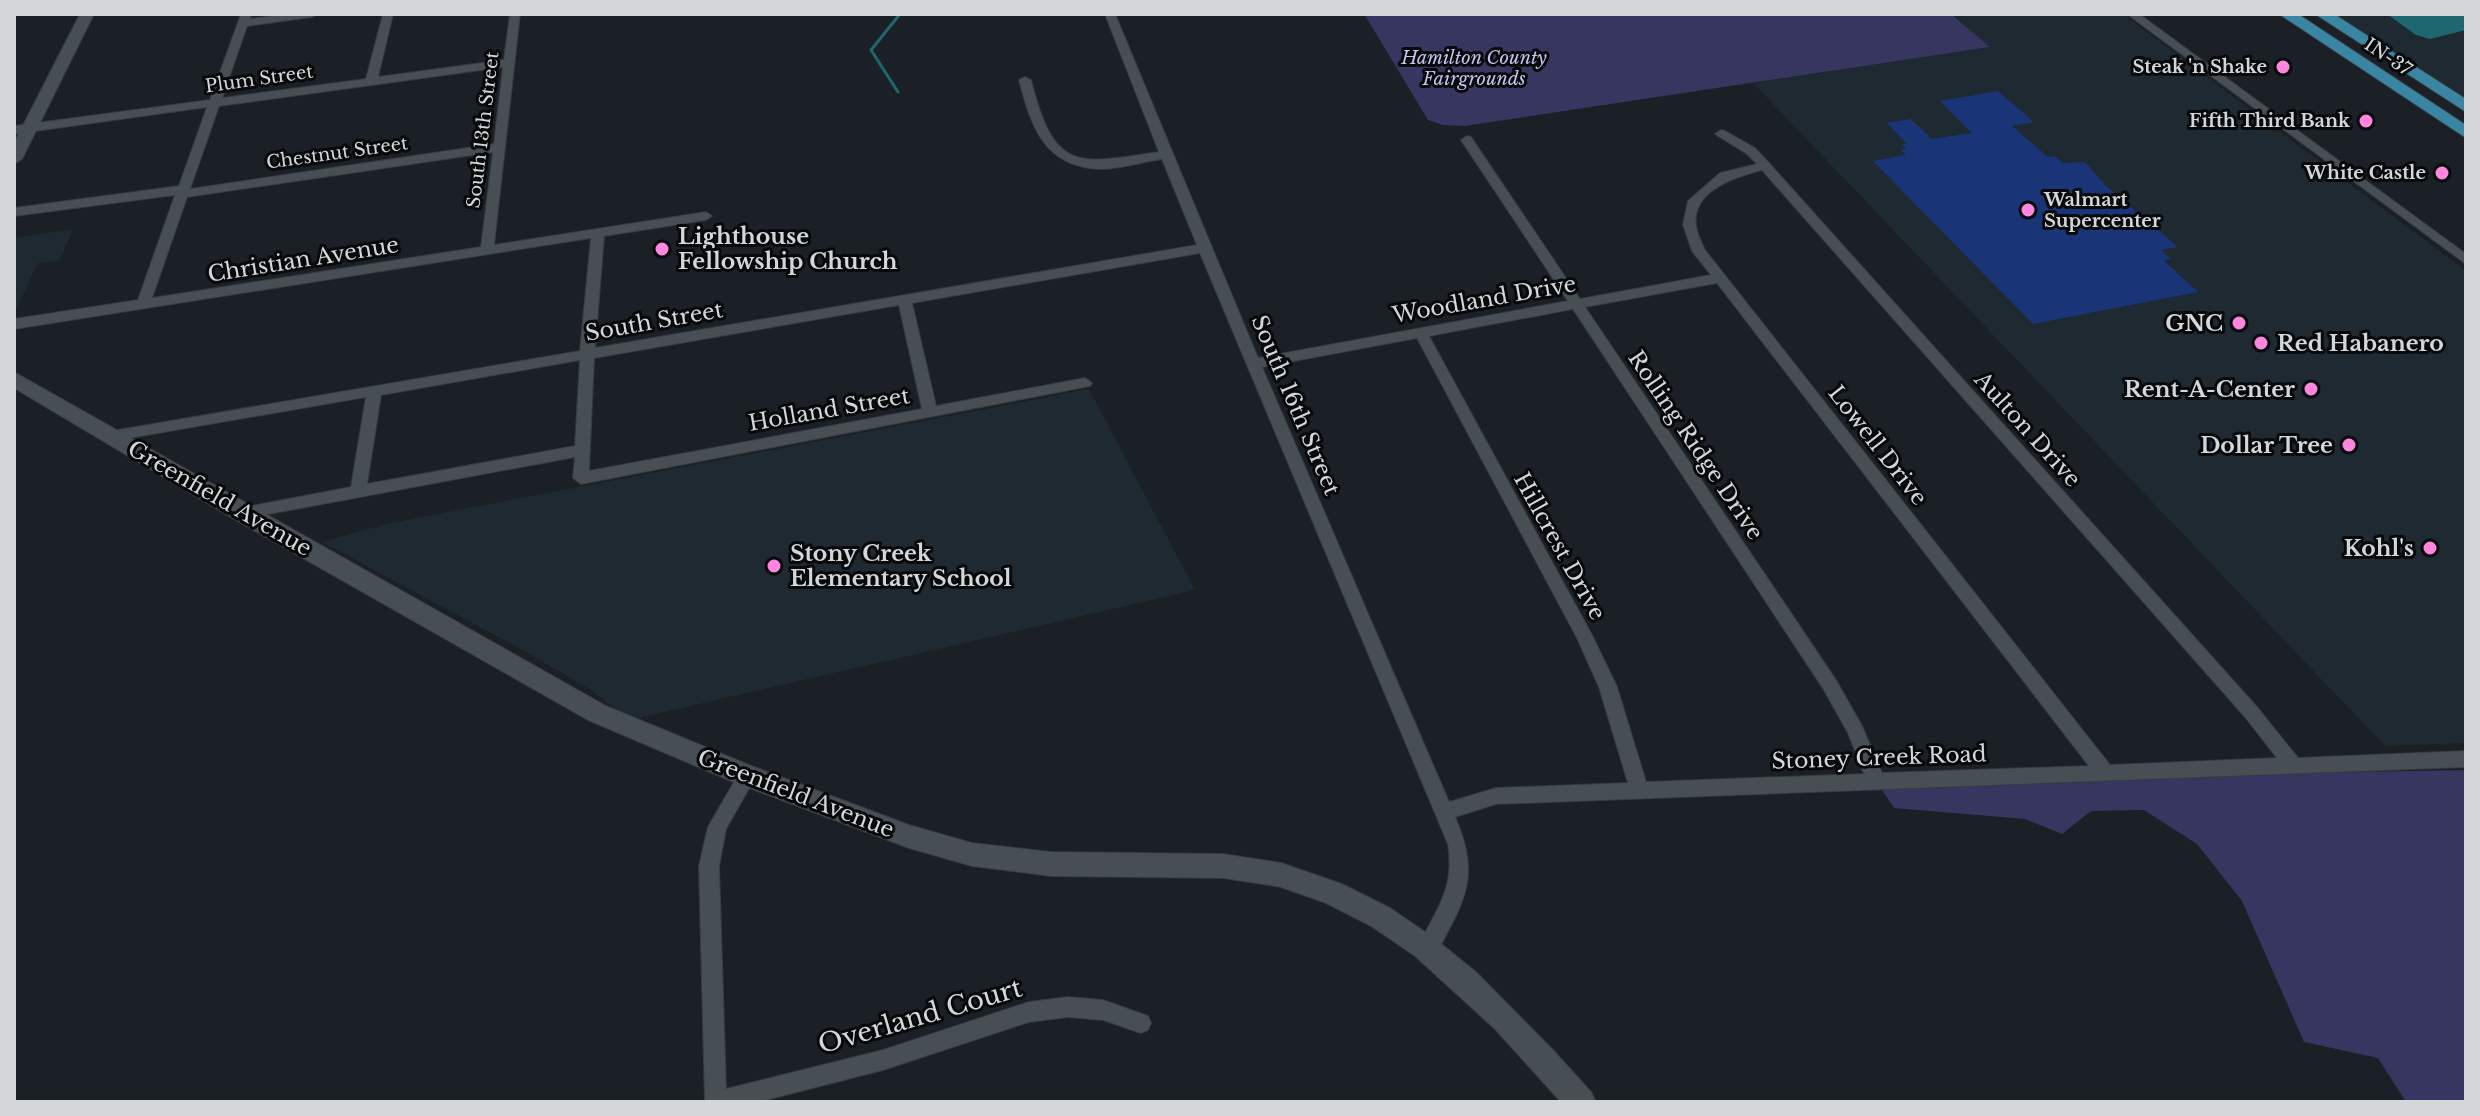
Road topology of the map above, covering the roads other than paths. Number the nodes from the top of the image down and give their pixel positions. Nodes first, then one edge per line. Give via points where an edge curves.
1 (87, 14) edge
2 (312, 14) edge
3 (388, 14) edge
4 (515, 14) edge
5 (1110, 14) edge
6 (2132, 14) edge
7 (2287, 14) edge
8 (2323, 14) edge
9 (244, 18) edge
10 (509, 63) junction
11 (1025, 80) dead end
12 (371, 82) junction
13 (215, 103) junction
14 (2466, 107) edge
15 (22, 129) edge
16 (2466, 133) edge
17 (1721, 134) dead end
18 (1467, 140) dead end
19 (499, 147) junction
20 (1166, 155) junction
21 (14, 159) edge
22 (1765, 166) junction
23 (182, 191) junction
24 (14, 212) edge
25 (706, 216) dead end
26 (598, 234) junction
27 (1204, 248) junction
28 (487, 250) junction
29 (2466, 261) edge
30 (1720, 278) junction
31 (905, 300) junction
32 (143, 304) junction
33 (1577, 305) junction
34 (14, 324) edge
35 (1421, 333) junction
36 (587, 355) junction
37 (1255, 363) junction
38 (16, 378) edge
39 (1085, 383) dead end
40 (374, 392) junction
41 (930, 413) junction
42 (112, 436) junction
43 (582, 450) junction
44 (358, 490) junction
45 (242, 513) junction
46 (2466, 759) edge
47 (2293, 765) junction
48 (2105, 772) junction
49 (747, 776) junction
50 (1876, 781) junction
51 (1639, 790) junction
52 (1444, 812) junction
53 (1428, 948) junction
54 (1141, 1023) dead end
55 (716, 1102) edge
56 (1581, 1102) edge

1 - 15 main road
2 - 9 street
3 - 12 street
4 - 10 street, South 13th Street
5 - 20 street, South 16th Street
6 - 29 street
7 - 16 highway, IN-37
8 - 14 highway, IN-37
9 - 13 street
10 - 12 street, Plum Street
10 - 19 street, South 13th Street
11 - 20 street via 1035,119 1067,159 1100,165
12 - 13 street, Plum Street
13 - 15 street, Plum Street
13 - 23 street
15 - 21 main road
17 - 22 street, Aulton Drive
18 - 33 street, Rolling Ridge Drive
19 - 23 street, Chestnut Street
19 - 28 street, South 13th Street
20 - 27 street, South 16th Street
22 - 30 street, Lowell Drive via 1724,176 1694,201 1689,225 1693,240
22 - 47 street, Aulton Drive
23 - 24 street, Chestnut Street
23 - 32 street
25 - 26 street, Christian Avenue
26 - 28 street, Christian Avenue
26 - 36 street
27 - 31 street, South Street
27 - 37 street, South 16th Street
28 - 32 street, Christian Avenue
30 - 33 street, Woodland Drive
30 - 48 street, Lowell Drive
31 - 36 street, South Street
31 - 41 street
32 - 34 street, Christian Avenue
33 - 35 street, Woodland Drive
33 - 50 street, Rolling Ridge Drive via 1830,685
35 - 37 street, Woodland Drive
35 - 51 street, Hillcrest Drive via 1585,637 1613,702
36 - 40 street, South Street
36 - 43 street
37 - 52 street, South 16th Street
38 - 42 main road, Greenfield Avenue
39 - 41 street, Holland Street
40 - 42 street, South Street
40 - 44 street
41 - 43 street, Holland Street via 581,478
42 - 45 main road, Greenfield Avenue
43 - 44 street
44 - 45 street
45 - 49 main road, Greenfield Avenue via 597,713
46 - 47 street, Stoney Creek Road
47 - 48 street, Stoney Creek Road
48 - 50 street, Stoney Creek Road
49 - 53 main road, Greenfield Avenue via 906,835 992,858 1256,871 1317,887 1372,910
49 - 55 street via 717,827 709,866
50 - 51 street, Stoney Creek Road
51 - 52 street, Stoney Creek Road via 1486,797
52 - 53 street via 1457,846 1461,880
53 - 56 main road, Greenfield Avenue via 1481,993
54 - 55 street, Overland Court via 1103,1010 1029,1012 883,1060

